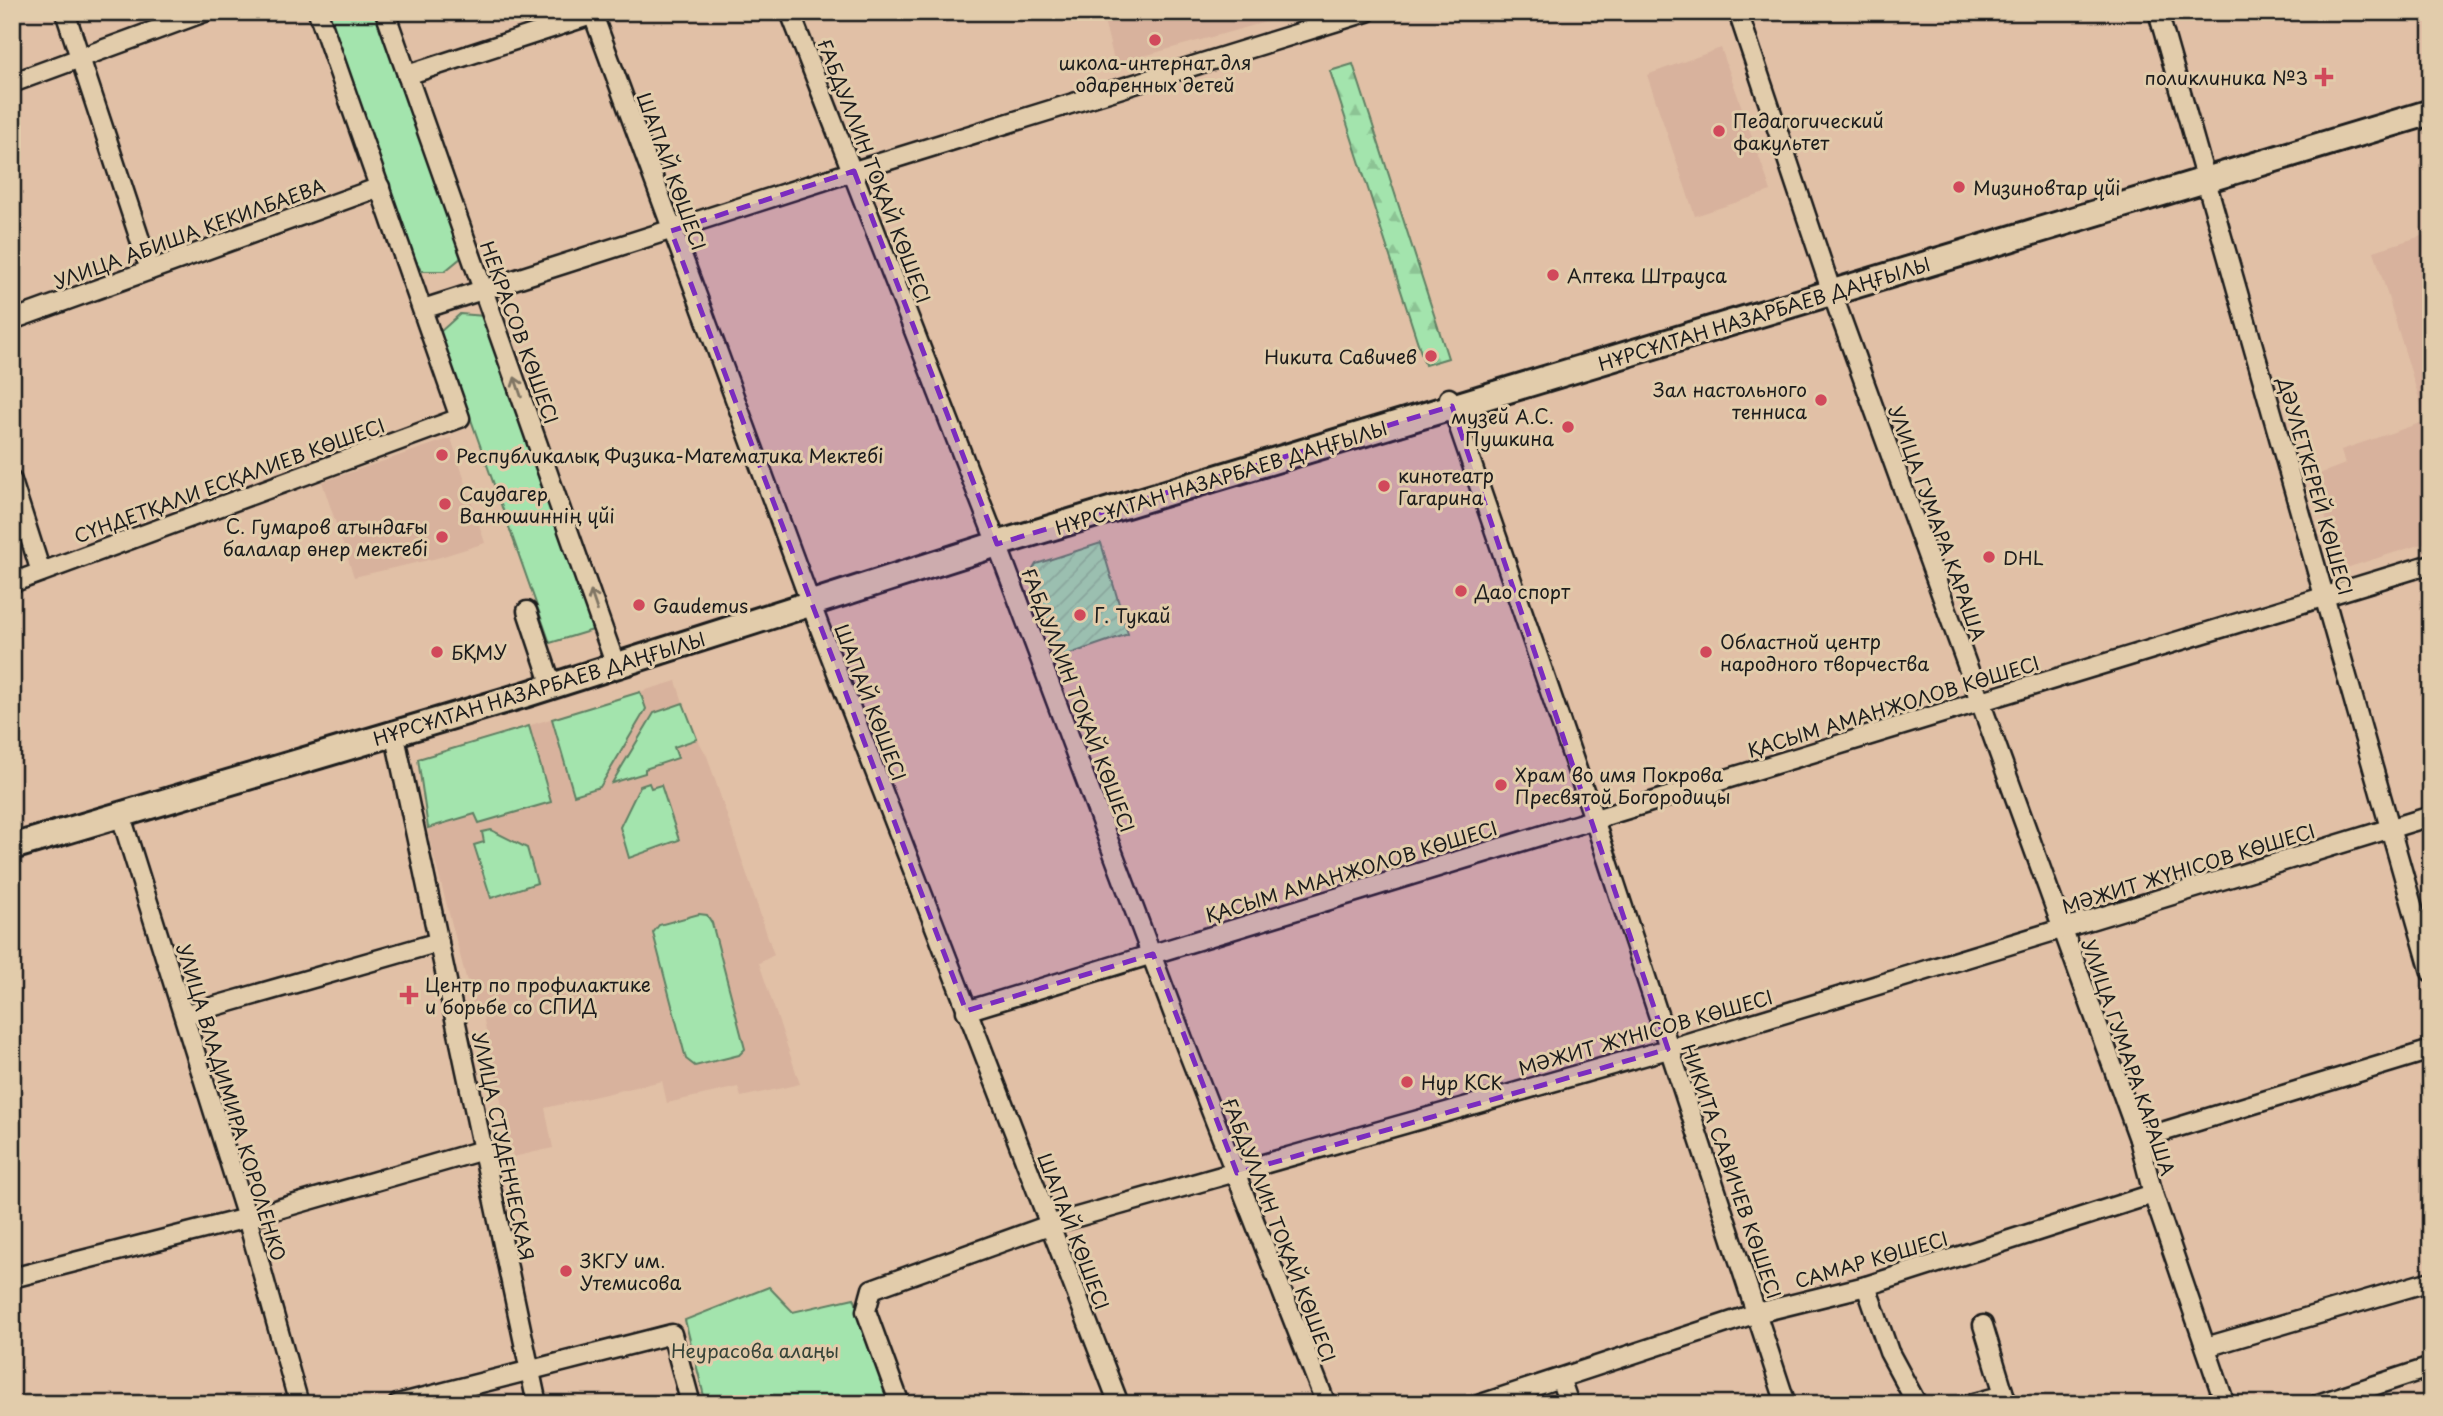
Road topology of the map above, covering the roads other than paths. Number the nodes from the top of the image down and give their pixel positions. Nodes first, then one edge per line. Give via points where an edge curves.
1 (65, 12) edge
2 (205, 12) edge
3 (318, 12) edge
4 (385, 12) edge
5 (790, 12) edge
6 (1367, 12) edge
7 (1738, 12) edge
8 (2158, 12) edge
9 (596, 13) edge
10 (1325, 18) edge
11 (80, 57) junction
12 (407, 75) junction
13 (12, 83) edge
14 (2431, 112) edge
15 (854, 171) junction
16 (2205, 180) junction
17 (380, 187) junction
18 (671, 231) junction
19 (150, 270) junction
20 (485, 290) junction
21 (1832, 293) junction
22 (423, 309) junction
23 (12, 320) edge
24 (1450, 401) junction
25 (12, 481) edge
26 (998, 544) junction
27 (2431, 564) edge
28 (41, 572) junction
29 (12, 583) edge
30 (2326, 596) junction
31 (811, 603) junction
32 (527, 611) dead end
33 (616, 666) junction
34 (552, 686) junction
35 (1980, 701) junction
36 (394, 732) junction
37 (120, 813) junction
38 (2431, 816) edge
39 (1594, 819) junction
40 (2392, 827) junction
41 (12, 847) edge
42 (2062, 929) junction
43 (439, 942) junction
44 (1153, 954) junction
45 (2431, 972) edge
46 (966, 1011) junction
47 (184, 1015) junction
48 (1668, 1049) junction
49 (2431, 1050) edge
50 (2138, 1139) junction
51 (483, 1150) junction
52 (1237, 1173) junction
53 (2153, 1194) junction
54 (247, 1217) junction
55 (1049, 1225) junction
56 (12, 1278) edge
57 (2431, 1281) edge
58 (1866, 1286) junction
59 (1757, 1313) junction
60 (1983, 1325) dead end
61 (2206, 1347) junction
62 (2431, 1367) edge
63 (530, 1369) junction
64 (1560, 1378) junction
65 (2006, 1399) edge
66 (299, 1404) edge
67 (398, 1404) edge
68 (537, 1404) edge
69 (691, 1404) edge
70 (900, 1404) edge
71 (1119, 1404) edge
72 (1325, 1404) edge
73 (1481, 1404) edge
74 (1569, 1404) edge
75 (1786, 1404) edge
76 (1917, 1404) edge
77 (1970, 1404) edge
78 (2225, 1404) edge
79 (2318, 1404) edge

1 - 11 street
2 - 11 street
3 - 17 street
4 - 12 street, НЕКРАСОВ КӨШЕСІ
5 - 15 street, ҒАБДУЛЛИН ТОҚАЙ КӨШЕСІ
6 - 10 street
7 - 21 street, УЛИЦА ГУМАРА КАРАША
8 - 16 street, ДӘУЛЕТКЕРЕЙ КӨШЕСІ
9 - 12 street
9 - 18 street, ШАПАЙ КӨШЕСІ
10 - 15 street
11 - 13 street
11 - 19 street
12 - 20 street, НЕКРАСОВ КӨШЕСІ
14 - 16 main road, НҰРСҰЛТАН НАЗАРБАЕВ ДАҢҒЫЛЫ
15 - 18 street
15 - 26 street, ҒАБДУЛЛИН ТОҚАЙ КӨШЕСІ
16 - 21 main road, НҰРСҰЛТАН НАЗАРБАЕВ ДАҢҒЫЛЫ
16 - 30 street, ДӘУЛЕТКЕРЕЙ КӨШЕСІ
17 - 19 street, УЛИЦА АБИША КЕКИЛБАЕВА
17 - 22 street
18 - 20 street
18 - 31 street, ШАПАЙ КӨШЕСІ
19 - 23 street, УЛИЦА АБИША КЕКИЛБАЕВА
20 - 22 street
33 -> 20 street, НЕКРАСОВ КӨШЕСІ
21 - 24 main road, НҰРСҰЛТАН НАЗАРБАЕВ ДАҢҒЫЛЫ
21 - 35 street, УЛИЦА ГУМАРА КАРАША
22 - 28 street, СҮНДЕТҚАЛИ ЕСҚАЛИЕВ КӨШЕСІ via 460,418
24 - 26 main road, НҰРСҰЛТАН НАЗАРБАЕВ ДАҢҒЫЛЫ
24 - 39 street, НИКИТА САВИЧЕВ КӨШЕСІ
25 - 28 street
26 - 31 main road, НҰРСҰЛТАН НАЗАРБАЕВ ДАҢҒЫЛЫ
26 - 44 street, ҒАБДУЛЛИН ТОҚАЙ КӨШЕСІ
27 - 30 street, ҚАСЫМ АМАНЖОЛОВ КӨШЕСІ
28 - 29 street, СҮНДЕТҚАЛИ ЕСҚАЛИЕВ КӨШЕСІ
30 - 35 street, ҚАСЫМ АМАНЖОЛОВ КӨШЕСІ
30 - 40 street, ДӘУЛЕТКЕРЕЙ КӨШЕСІ
31 - 33 main road, НҰРСҰЛТАН НАЗАРБАЕВ ДАҢҒЫЛЫ
31 - 46 street, ШАПАЙ КӨШЕСІ
32 - 34 street
33 - 34 main road, НҰРСҰЛТАН НАЗАРБАЕВ ДАҢҒЫЛЫ
34 - 36 main road, НҰРСҰЛТАН НАЗАРБАЕВ ДАҢҒЫЛЫ
35 - 39 street, ҚАСЫМ АМАНЖОЛОВ КӨШЕСІ
35 - 42 street, УЛИЦА ГУМАРА КАРАША
36 - 37 main road, НҰРСҰЛТАН НАЗАРБАЕВ ДАҢҒЫЛЫ
36 - 43 street, УЛИЦА СТУДЕНЧЕСКАЯ
37 - 41 main road, НҰРСҰЛТАН НАЗАРБАЕВ ДАҢҒЫЛЫ
37 - 47 street, УЛИЦА ВЛАДИМИРА КОРОЛЕНКО
38 - 40 street, МӘЖИТ ЖҮНІСОВ КӨШЕСІ
39 - 44 street, ҚАСЫМ АМАНЖОЛОВ КӨШЕСІ
39 - 48 street, НИКИТА САВИЧЕВ КӨШЕСІ
40 - 42 street, МӘЖИТ ЖҮНІСОВ КӨШЕСІ
40 - 45 street, ДӘУЛЕТКЕРЕЙ КӨШЕСІ
42 - 48 street, МӘЖИТ ЖҮНІСОВ КӨШЕСІ
42 - 50 street, УЛИЦА ГУМАРА КАРАША
43 - 47 street
43 - 51 street, УЛИЦА СТУДЕНЧЕСКАЯ
44 - 46 street, ҚАСЫМ АМАНЖОЛОВ КӨШЕСІ
44 - 52 street, ҒАБДУЛЛИН ТОҚАЙ КӨШЕСІ
46 - 55 street, ШАПАЙ КӨШЕСІ
47 - 54 street, УЛИЦА ВЛАДИМИРА КОРОЛЕНКО
48 - 52 street, МӘЖИТ ЖҮНІСОВ КӨШЕСІ
48 - 59 street, НИКИТА САВИЧЕВ КӨШЕСІ
49 - 50 street
50 - 53 street, УЛИЦА ГУМАРА КАРАША
51 - 54 street
51 - 63 street, УЛИЦА СТУДЕНЧЕСКАЯ
52 - 55 street, МӘЖИТ ЖҮНІСОВ КӨШЕСІ
52 - 72 street, ҒАБДУЛЛИН ТОҚАЙ КӨШЕСІ
53 - 58 street, САМАР КӨШЕСІ
53 - 61 street, УЛИЦА ГУМАРА КАРАША
54 - 56 street
54 - 66 street, УЛИЦА ВЛАДИМИРА КОРОЛЕНКО
55 - 70 street, МӘЖИТ ЖҮНІСОВ КӨШЕСІ via 872,1289 866,1311
55 - 71 street, ШАПАЙ КӨШЕСІ
57 - 61 street
58 - 59 street, САМАР КӨШЕСІ
58 - 76 street via 1889,1352
59 - 64 street, САМАР КӨШЕСІ
59 - 75 street, НИКИТА САВИЧЕВ КӨШЕСІ
60 - 65 street
61 - 78 street, УЛИЦА ГУМАРА КАРАША
62 - 79 street
63 - 67 street
63 - 68 street, УЛИЦА СТУДЕНЧЕСКАЯ
63 - 69 street via 672,1334
64 - 73 street, САМАР КӨШЕСІ
64 - 74 street
65 - 77 street

